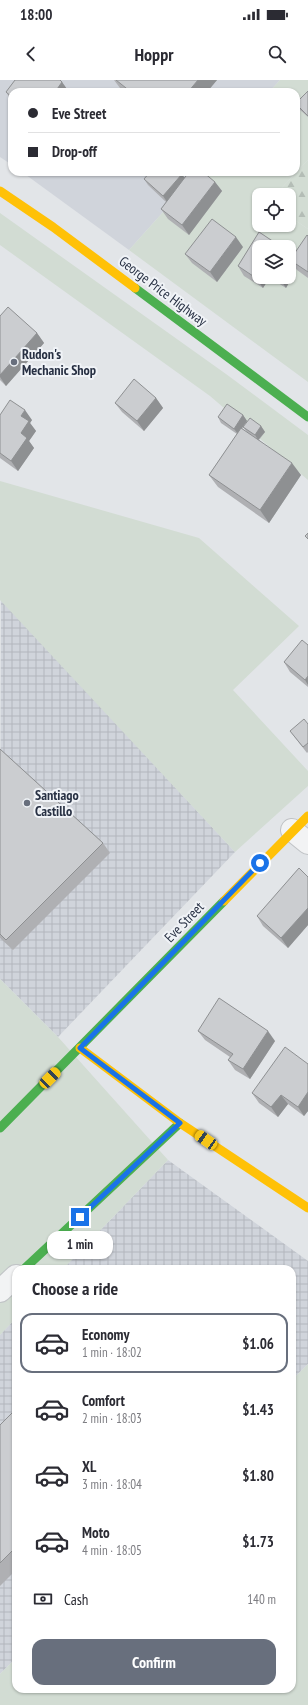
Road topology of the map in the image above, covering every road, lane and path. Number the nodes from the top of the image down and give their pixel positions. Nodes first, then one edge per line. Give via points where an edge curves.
1 (0, 191) edge
2 (308, 417) edge
3 (308, 816) edge
4 (300, 837) edge
5 (80, 1048) junction
6 (180, 1123) junction
7 (0, 1128) edge
8 (308, 1208) edge
9 (28, 1265) edge
10 (12, 1280) edge
11 (0, 1291) edge

1 - 2 main road, George Price Highway via 54,227
3 - 4 main road, Eve Street
4 - 5 main road, Eve Street
5 - 6 main road
5 - 7 main road, Eve Street
6 - 8 main road
6 - 9 main road
10 - 11 street

